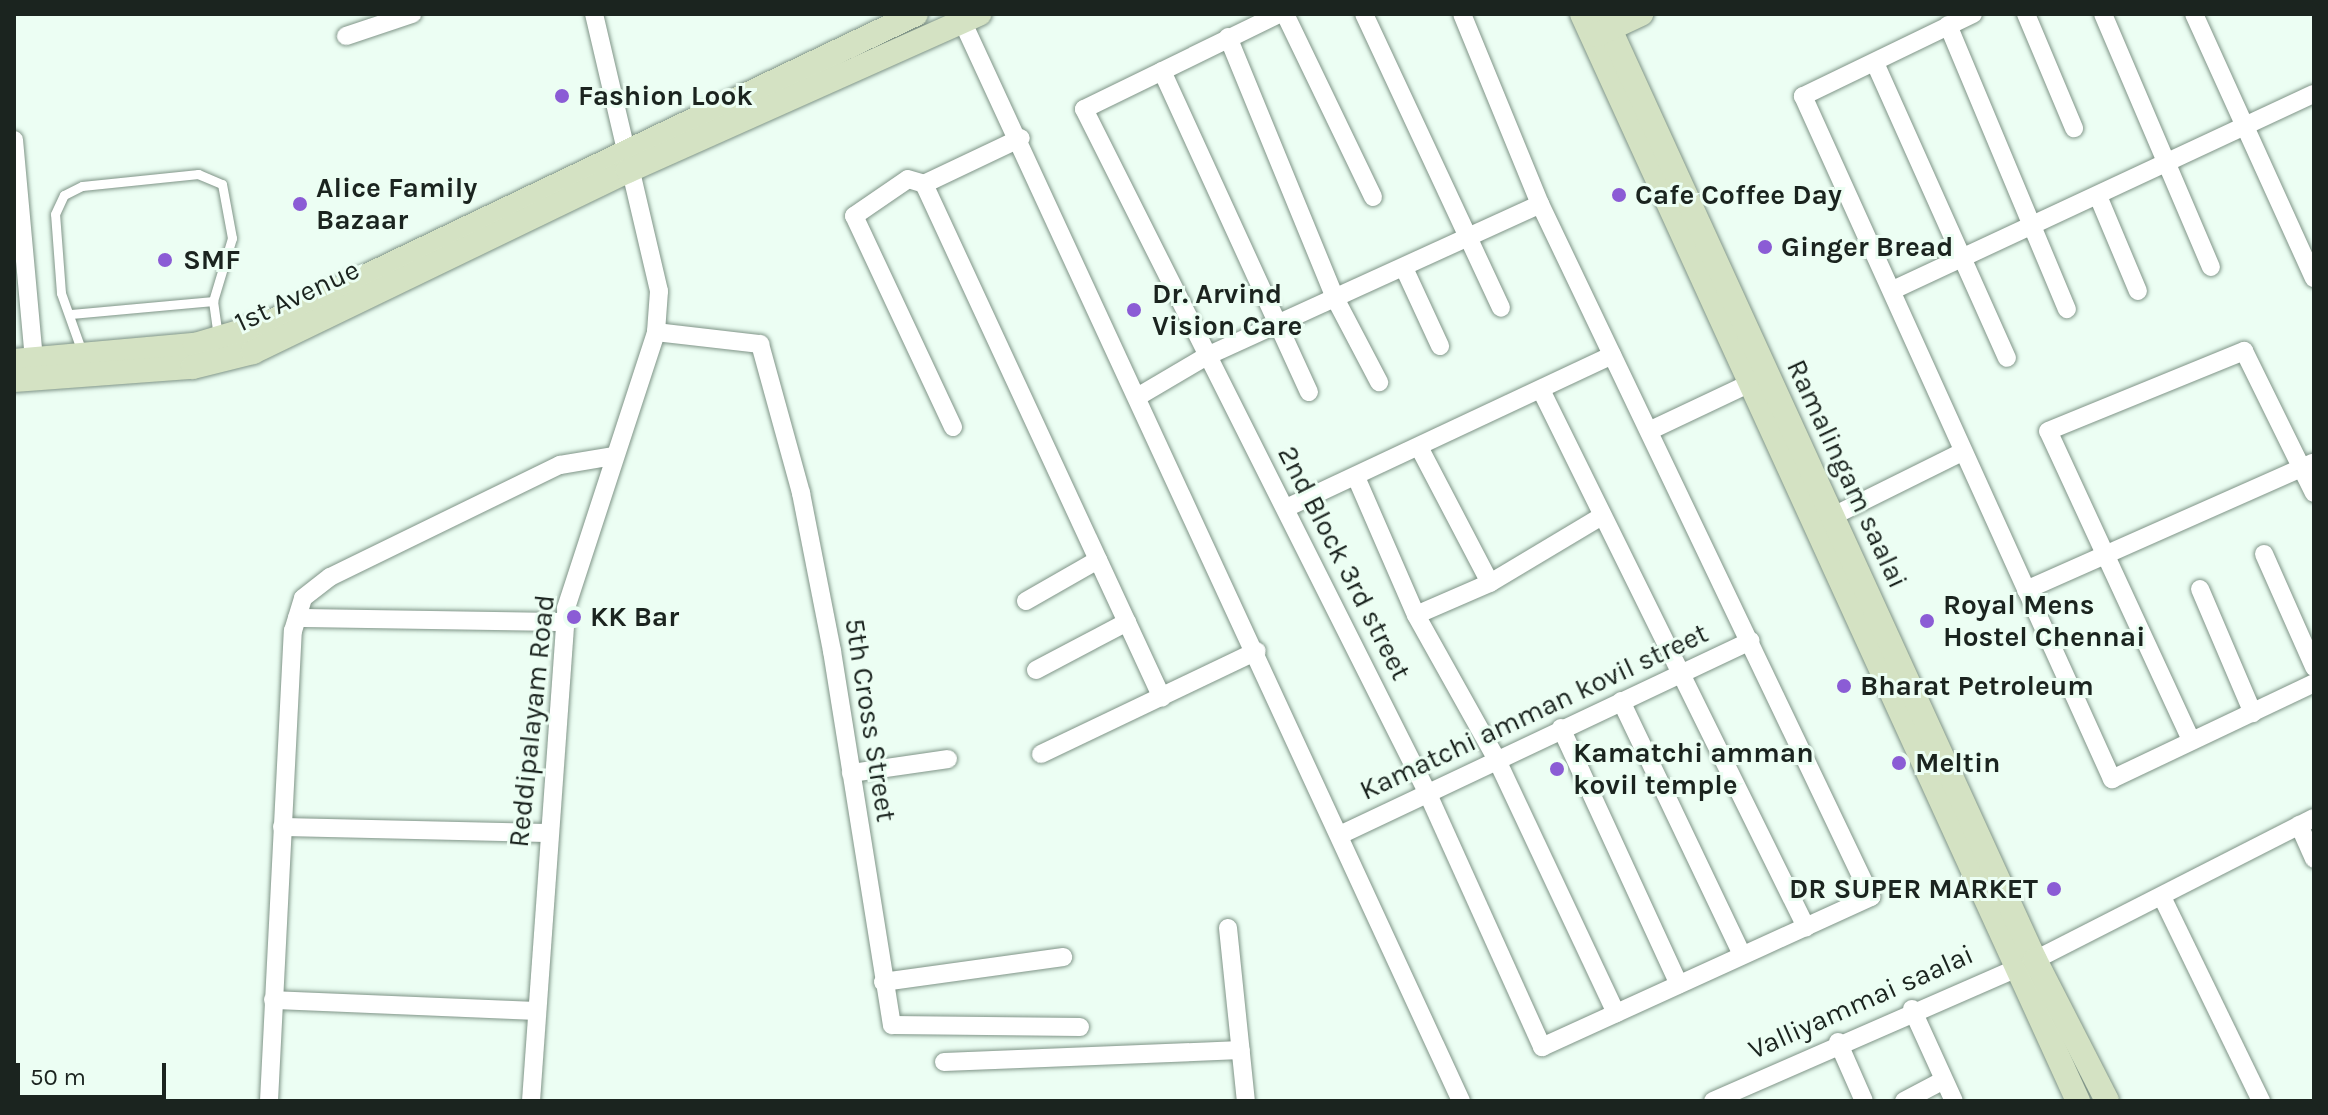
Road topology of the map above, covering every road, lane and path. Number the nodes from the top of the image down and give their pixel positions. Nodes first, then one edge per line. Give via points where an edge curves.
1 (412, 14) edge
2 (594, 14) edge
3 (916, 14) edge
4 (1282, 14) edge
5 (1364, 14) edge
6 (1462, 14) edge
7 (1582, 14) edge
8 (1641, 14) edge
9 (1973, 14) edge
10 (2026, 14) edge
11 (2103, 14) edge
12 (2194, 14) edge
13 (968, 16) edge
14 (1948, 25) junction
15 (1601, 27) edge
16 (346, 36) dead end
17 (1228, 37) junction
18 (1875, 63) junction
19 (1162, 71) junction
20 (2314, 94) edge
21 (2244, 127) junction
22 (2074, 128) dead end
23 (1021, 138) junction
24 (14, 140) edge
25 (625, 147) junction
26 (2167, 163) junction
27 (628, 171) junction
28 (924, 184) junction
29 (2098, 196) junction
30 (1373, 197) dead end
31 (1540, 204) junction
32 (2033, 227) junction
33 (1464, 240) junction
34 (1963, 258) junction
35 (2211, 267) dead end
36 (1404, 268) junction
37 (2314, 278) edge
38 (1893, 290) junction
39 (2138, 291) dead end
40 (1336, 300) junction
41 (213, 301) junction
42 (1501, 308) dead end
43 (2067, 309) dead end
44 (71, 314) junction
45 (1278, 326) junction
46 (656, 332) junction
47 (218, 340) junction
48 (1440, 346) dead end
49 (83, 355) junction
50 (1612, 355) junction
51 (1207, 356) junction
52 (2007, 358) dead end
53 (24, 370) edge
54 (1758, 379) junction
55 (1379, 382) dead end
56 (1309, 392) dead end
57 (1542, 392) junction
58 (1139, 396) junction
59 (953, 427) dead end
60 (1651, 430) junction
61 (1419, 447) junction
62 (1962, 452) junction
63 (614, 456) junction
64 (2308, 465) edge
65 (1356, 477) junction
66 (2314, 493) edge
67 (1286, 508) junction
68 (1602, 516) junction
69 (1826, 520) junction
70 (2264, 554) dead end
71 (2106, 555) junction
72 (1098, 560) junction
73 (1490, 583) junction
74 (2200, 589) dead end
75 (2026, 590) junction
76 (1026, 601) dead end
77 (1416, 615) junction
78 (297, 618) junction
79 (565, 622) junction
80 (1127, 622) junction
81 (1751, 641) junction
82 (1257, 651) junction
83 (2314, 667) edge
84 (1036, 670) dead end
85 (1686, 671) junction
86 (2314, 683) edge
87 (1162, 698) junction
88 (1621, 701) junction
89 (2253, 713) junction
90 (1561, 728) junction
91 (2191, 740) junction
92 (1041, 754) dead end
93 (1496, 758) junction
94 (948, 759) dead end
95 (851, 773) junction
96 (1427, 792) junction
97 (2306, 821) edge
98 (282, 827) junction
99 (548, 833) junction
100 (1342, 834) junction
101 (2314, 859) edge
102 (2163, 899) junction
103 (1806, 927) junction
104 (1228, 928) dead end
105 (1742, 955) junction
106 (1063, 957) dead end
107 (2023, 963) junction
108 (883, 982) junction
109 (1679, 984) junction
110 (273, 1000) junction
111 (1912, 1009) junction
112 (534, 1011) junction
113 (1616, 1013) junction
114 (1080, 1027) dead end
115 (1838, 1042) junction
116 (1241, 1050) junction
117 (944, 1062) dead end
118 (1944, 1080) junction
119 (269, 1101) edge
120 (531, 1101) edge
121 (1246, 1101) edge
122 (1461, 1101) edge
123 (1713, 1101) edge
124 (1864, 1101) edge
125 (1904, 1101) edge
126 (1954, 1101) edge
127 (2078, 1101) edge
128 (2107, 1101) edge
129 (2261, 1101) edge

1 - 16 street
2 - 25 street, Reddipalayam Road
3 - 25 main road, 1st Avenue
4 - 17 street
4 - 30 street
5 - 33 street
6 - 31 street
7 - 15 main road
8 - 15 main road
9 - 14 street
10 - 22 street
11 - 26 street
12 - 21 street
13 - 23 street
13 - 27 main road, 1st Avenue
14 - 18 street
14 - 32 street
15 - 54 main road
17 - 19 street
17 - 40 street
18 - 34 street
18 - 38 street via 1803,96
19 - 45 street
19 - 51 street, 2nd Block 3rd street via 1084,109
20 - 21 street
21 - 26 street
21 - 37 street
23 - 28 street
23 - 58 street
24 - 53 street
25 - 27 street, Reddipalayam Road
25 - 47 main road, 1st Avenue via 266,324
26 - 29 street
26 - 35 street
27 - 46 street, Reddipalayam Road via 659,291
27 - 53 main road, 1st Avenue via 253,352 193,367
28 - 59 street via 908,179 854,216
28 - 72 street
29 - 32 street
29 - 39 street
31 - 33 street
31 - 50 street
32 - 34 street
32 - 43 street
33 - 36 street
33 - 42 street
34 - 38 street
34 - 52 street
36 - 40 street
36 - 48 street
38 - 62 street
40 - 45 street
40 - 55 street
41 - 44 lane
41 - 44 lane via 229,264 228,197 211,177 184,176 64,195 55,214 59,273
41 - 47 lane
44 - 49 lane
45 - 51 street
45 - 56 street
46 - 63 street, Reddipalayam Road
46 - 95 street, 5th Cross Street via 760,344 801,493
47 - 49 main road, 1st Avenue
49 - 53 main road, 1st Avenue
50 - 57 street
50 - 60 street
51 - 58 street
51 - 67 street, 2nd Block 3rd street
54 - 60 street
54 - 69 main road
57 - 61 street
57 - 68 street
58 - 82 street
60 - 81 street
61 - 65 street
61 - 73 street
62 - 69 street
62 - 75 street
63 - 78 street via 560,465 330,577 303,598
63 - 79 street, Reddipalayam Road
64 - 66 street
64 - 71 street
64 - 71 street via 2244,351 2048,431
65 - 67 street
65 - 77 street
67 - 96 street, 2nd Block 3rd street
68 - 73 street
68 - 85 street
69 - 107 main road
70 - 83 street
71 - 75 street
71 - 91 street
72 - 76 street
72 - 80 street
73 - 77 street
74 - 89 street
75 - 91 street via 2112,779
77 - 93 street
78 - 79 street
78 - 98 street
79 - 99 street, Reddipalayam Road
80 - 84 street
80 - 87 street
81 - 85 street, Kamatchi amman kovil street
81 - 103 street via 1871,897
82 - 87 street
82 - 100 street
85 - 88 street, Kamatchi amman kovil street
85 - 103 street
86 - 89 street
87 - 92 street
88 - 90 street, Kamatchi amman kovil street
88 - 105 street
89 - 91 street
90 - 93 street, Kamatchi amman kovil street
90 - 109 street
93 - 96 street, Kamatchi amman kovil street
93 - 113 street
94 - 95 street
95 - 108 street, 5th Cross Street
96 - 100 street, Kamatchi amman kovil street
96 - 113 street, 2nd Block 3rd street via 1542,1047
97 - 101 street
97 - 102 street, Valliyammai saalai
98 - 99 street
98 - 110 street
99 - 112 street, Reddipalayam Road
100 - 122 street
102 - 107 street, Valliyammai saalai
102 - 129 street
103 - 105 street
104 - 116 street
105 - 109 street
106 - 108 street
107 - 111 street, Valliyammai saalai
107 - 127 main road
107 - 128 main road
108 - 114 street, 5th Cross Street via 888,1017 900,1029
109 - 113 street
110 - 112 street
110 - 119 street
111 - 115 street, Valliyammai saalai
111 - 118 street
112 - 120 street, Reddipalayam Road
115 - 123 street, Valliyammai saalai
115 - 124 street
116 - 117 street
116 - 121 street
118 - 125 street
118 - 126 street

